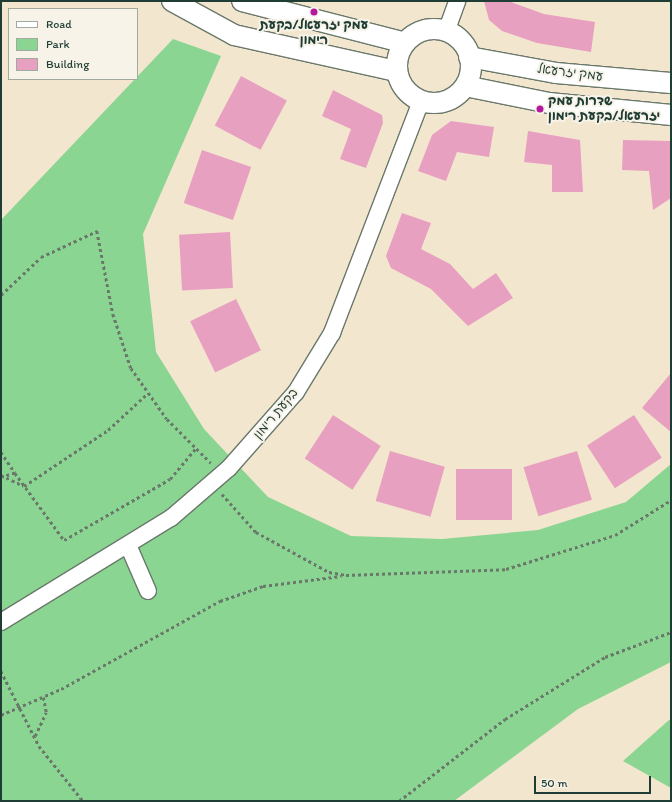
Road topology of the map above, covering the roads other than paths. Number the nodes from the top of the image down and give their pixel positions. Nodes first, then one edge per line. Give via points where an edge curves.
1 (172, 1) edge
2 (242, 1) edge
3 (457, 1) edge
4 (446, 32) junction
5 (405, 43) junction
6 (469, 57) junction
7 (397, 71) junction
8 (671, 83) edge
9 (465, 86) junction
10 (421, 101) junction
11 (671, 116) edge
12 (128, 545) junction
13 (148, 591) dead end
14 (1, 622) edge

1 - 7 main road via 234,35
2 - 5 main road
3 - 4 street
4 - 5 main road via 428,30
4 - 6 main road via 461,42
5 - 7 main road via 398,56
6 - 8 main road, עמק יזרעאל via 556,73
6 - 9 main road via 470,72
7 - 10 main road via 405,89
9 - 10 main road via 446,101
9 - 11 main road via 549,102
10 - 12 street, בקעת רימון via 332,333 296,392 217,479 171,518
12 - 13 street
12 - 14 street, בקעת רימון

